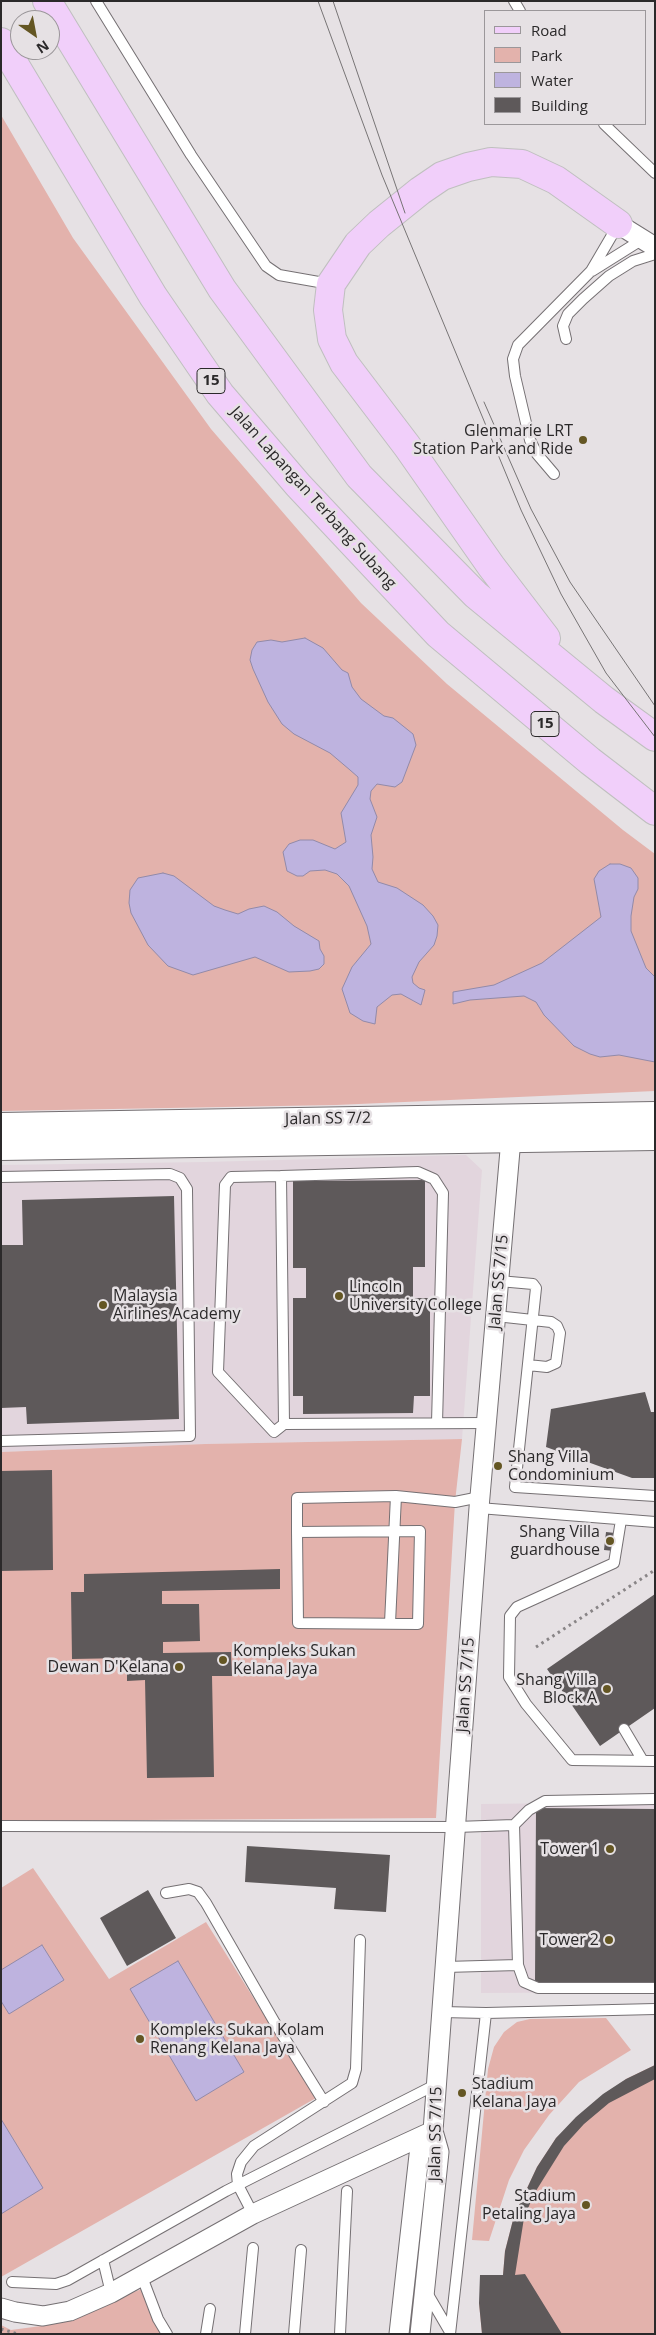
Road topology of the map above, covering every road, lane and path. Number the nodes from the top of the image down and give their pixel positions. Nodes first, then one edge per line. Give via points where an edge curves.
1 (46, 1) edge
2 (57, 1) edge
3 (96, 1) edge
4 (1, 42) edge
5 (91, 74) junction
6 (605, 125) edge
7 (655, 172) edge
8 (618, 224) junction
9 (649, 243) edge
10 (655, 254) edge
11 (591, 271) junction
12 (332, 284) junction
13 (566, 339) dead end
14 (554, 474) dead end
15 (574, 674) junction
16 (655, 737) edge
17 (655, 811) edge
18 (655, 1114) edge
19 (513, 1116) junction
20 (1, 1125) edge
21 (655, 1138) edge
22 (511, 1140) junction
23 (1, 1148) edge
24 (281, 1176) junction
25 (1, 1177) edge
26 (499, 1281) junction
27 (496, 1316) junction
28 (532, 1320) junction
29 (528, 1365) junction
30 (437, 1423) junction
31 (486, 1423) junction
32 (284, 1424) junction
33 (1, 1441) edge
34 (396, 1496) junction
35 (655, 1496) edge
36 (479, 1503) junction
37 (621, 1520) junction
38 (655, 1522) edge
39 (395, 1530) junction
40 (297, 1532) junction
41 (655, 1570) edge
42 (390, 1623) junction
43 (536, 1646) dead end
44 (624, 1729) dead end
45 (643, 1761) junction
46 (655, 1761) edge
47 (655, 1798) edge
48 (514, 1824) junction
49 (1, 1826) edge
50 (456, 1827) junction
51 (166, 1893) dead end
52 (360, 1940) dead end
53 (518, 1965) junction
54 (445, 1967) junction
55 (655, 1988) edge
56 (655, 2009) edge
57 (442, 2012) junction
58 (486, 2013) junction
59 (436, 2084) junction
60 (324, 2102) junction
61 (433, 2131) junction
62 (238, 2186) junction
63 (347, 2191) dead end
64 (253, 2214) junction
65 (253, 2248) dead end
66 (300, 2250) dead end
67 (103, 2260) junction
68 (142, 2276) junction
69 (12, 2282) dead end
70 (405, 2289) junction
71 (426, 2290) junction
72 (111, 2293) junction
73 (1, 2308) edge
74 (210, 2309) dead end
75 (1, 2329) edge
76 (450, 2333) edge
77 (18, 2334) edge
78 (166, 2334) edge
79 (206, 2334) edge
80 (246, 2334) edge
81 (294, 2334) edge
82 (340, 2334) edge
83 (399, 2334) edge
84 (420, 2334) edge

1 - 5 main road
2 - 5 main road
3 - 12 lane via 191,155 266,266 279,275
4 - 17 main road, Jalan Lapangan Terbang Subang / 15 via 154,296 220,394 298,485 438,634
5 - 15 main road via 222,289 359,476 476,595
6 - 7 lane
8 - 9 street
8 - 11 lane
8 - 12 main road via 556,180 522,164 491,162 442,176 378,224 358,244
9 - 11 lane
10 - 13 lane via 634,261 609,276 583,298 568,314 563,326
11 - 14 lane via 518,345 513,359 530,440
12 - 15 main road via 328,310 332,339 344,363 485,558
15 - 16 main road
18 - 19 street, Jalan SS 7/2
19 - 20 street, Jalan SS 7/2
19 - 22 street, Jalan SS 7/15
21 - 22 street, Jalan SS 7/2
22 - 23 street, Jalan SS 7/2
22 - 26 street, Jalan SS 7/15
24 - 30 lane via 418,1172 434,1179 444,1193
24 - 32 lane
24 - 32 lane via 231,1177 225,1185 218,1372 274,1432
25 - 33 lane via 170,1174 180,1178 187,1189 190,1436
26 - 27 street, Jalan SS 7/15
26 - 28 lane via 535,1286
27 - 28 lane
27 - 31 street, Jalan SS 7/15
28 - 29 lane
28 - 29 lane via 557,1326 560,1333 558,1360 550,1367
29 - 35 lane via 515,1487
30 - 31 lane
30 - 32 lane
31 - 36 street, Jalan SS 7/15
34 - 36 lane
34 - 39 lane
34 - 40 lane via 298,1498
36 - 37 lane
36 - 50 street, Jalan SS 7/15
37 - 38 lane
37 - 45 lane via 614,1563 517,1607 510,1616 509,1677 526,1704 572,1760
39 - 40 lane
39 - 42 lane
39 - 42 lane via 420,1531 418,1624
40 - 42 lane via 298,1623
41 - 43 path
44 - 45 lane
45 - 46 lane
47 - 48 lane via 545,1801
48 - 50 lane
48 - 53 lane
49 - 50 lane
50 - 54 street, Jalan SS 7/15
51 - 60 lane via 189,1889 198,1892
52 - 60 lane via 356,2069 352,2083
53 - 54 lane
53 - 55 lane via 524,1982 538,1988
54 - 57 street, Jalan SS 7/15
56 - 58 lane
57 - 58 lane
57 - 59 street, Jalan SS 7/15
58 - 76 lane
59 - 61 street, Jalan SS 7/15
59 - 62 lane
60 - 62 lane via 254,2146 240,2162
61 - 64 street
61 - 70 street via 419,2155
61 - 71 street, Jalan SS 7/15 via 439,2152
62 - 64 lane
62 - 67 lane
63 - 82 lane
64 - 68 street
65 - 80 lane
66 - 81 lane
67 - 69 lane via 56,2284
67 - 72 lane
68 - 72 street
68 - 78 lane
70 - 71 street
70 - 83 street
71 - 76 lane
71 - 84 street, Jalan SS 7/15
72 - 73 street via 70,2311 43,2316
74 - 79 lane
75 - 77 path

